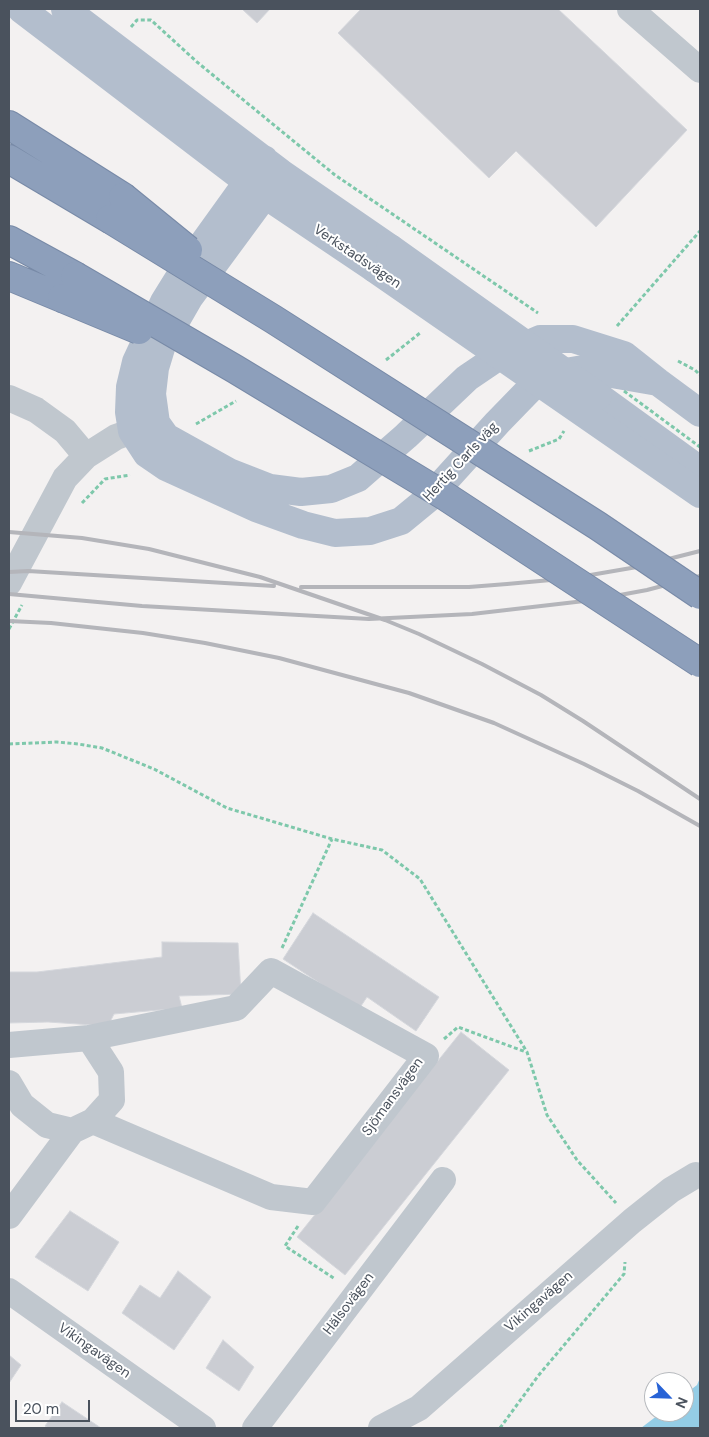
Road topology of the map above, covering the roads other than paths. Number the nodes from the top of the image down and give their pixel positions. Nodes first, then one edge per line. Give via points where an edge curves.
1 (21, 9) edge
2 (66, 9) edge
3 (630, 9) edge
4 (700, 70) edge
5 (9, 125) edge
6 (9, 159) edge
7 (272, 166) junction
8 (256, 188) junction
9 (117, 208) junction
10 (9, 240) edge
11 (383, 259) junction
12 (9, 276) edge
13 (68, 287) junction
14 (658, 382) junction
15 (9, 398) edge
16 (700, 413) edge
17 (144, 427) junction
18 (86, 456) junction
19 (700, 470) edge
20 (700, 494) edge
21 (16, 594) edge
22 (700, 595) edge
23 (700, 663) edge
24 (89, 1038) junction
25 (9, 1045) edge
26 (9, 1083) edge
27 (82, 1126) junction
28 (696, 1175) dead end
29 (443, 1180) dead end
30 (9, 1216) edge
31 (9, 1291) edge
32 (203, 1428) edge
33 (255, 1428) edge
34 (381, 1428) edge

1 - 8 main road, Verkstadsvägen
2 - 7 main road, Verkstadsvägen
3 - 4 street
5 - 9 highway
6 - 9 highway
7 - 8 main road, Hertig Carls väg
7 - 11 main road, Verkstadsvägen
8 - 11 main road, Verkstadsvägen
8 - 17 main road, Hertig Carls väg via 162,345
9 - 22 highway, bridge via 273,319 598,526
10 - 13 highway
11 - 19 main road, Verkstadsvägen, bridge
11 - 20 main road, Verkstadsvägen, bridge
12 - 13 highway
13 - 23 highway, bridge via 235,369 445,496
14 - 16 main road, Hertig Carls väg
14 - 17 main road, Hertig Carls väg via 624,355 573,339 540,339 498,357 467,378 358,478 331,489 301,492 270,488 229,472
14 - 17 main road, Hertig Carls väg via 583,369 554,374 530,389 429,498 401,521 370,531 335,533 303,525 256,508 166,467 147,454
15 - 18 street via 36,410 65,431
17 - 18 street via 116,437
18 - 21 street via 66,478
24 - 25 street
24 - 27 street via 112,1072 112,1100
24 - 27 street, Sjömansvägen via 236,1008 271,971 426,1056 313,1202 271,1197
26 - 27 street via 22,1106 47,1125
27 - 30 street
28 - 34 street, Vikingavägen via 632,1221 419,1408
29 - 33 street, Hälsovägen
31 - 32 street, Vikingavägen

